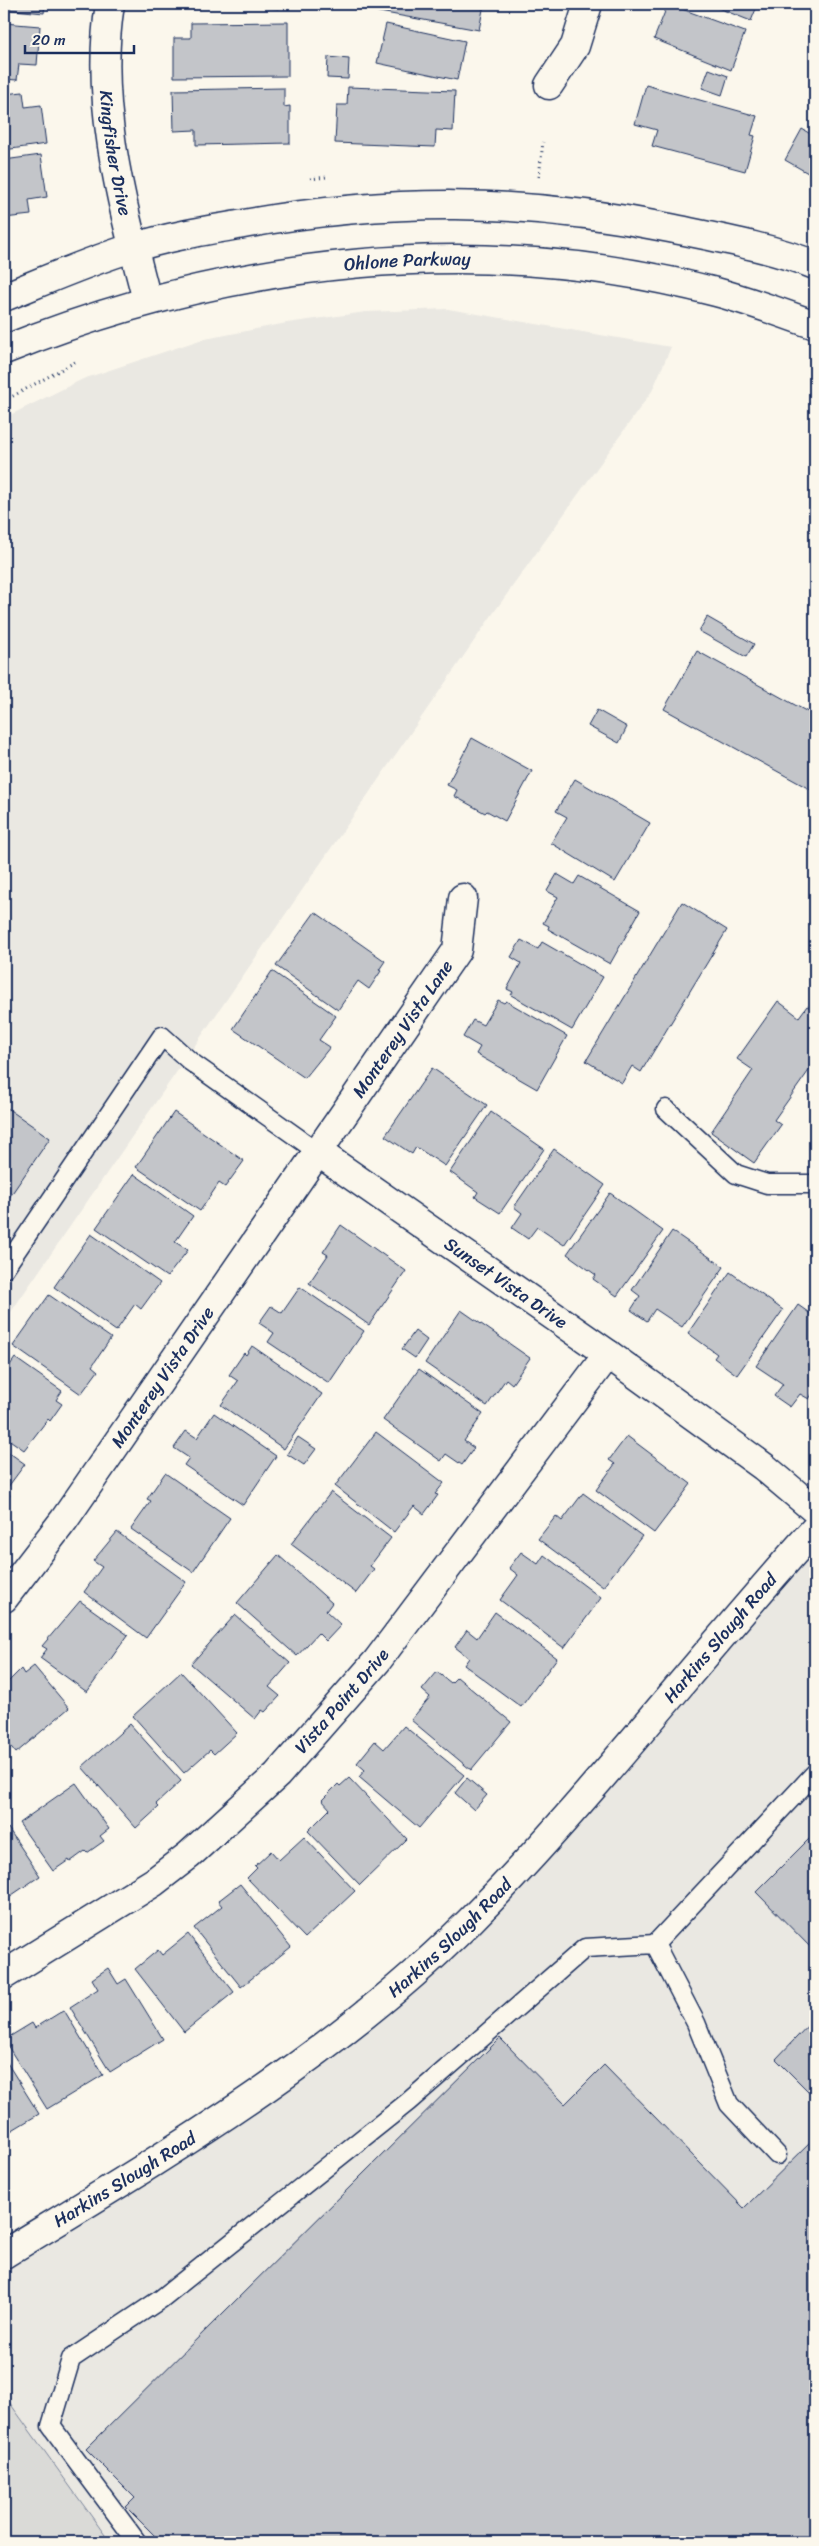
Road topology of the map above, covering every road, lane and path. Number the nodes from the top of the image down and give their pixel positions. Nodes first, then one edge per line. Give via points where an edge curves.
1 (110, 4) edge
2 (588, 4) edge
3 (549, 85) dead end
4 (543, 142) dead end
5 (539, 177) dead end
6 (133, 247) junction
7 (815, 265) edge
8 (4, 297) edge
9 (147, 300) junction
10 (815, 325) edge
11 (4, 350) edge
12 (79, 360) dead end
13 (4, 401) edge
14 (463, 898) dead end
15 (666, 1109) dead end
16 (318, 1152) junction
17 (815, 1184) edge
18 (4, 1269) edge
19 (608, 1354) junction
20 (815, 1510) edge
21 (815, 1529) edge
22 (4, 1598) edge
23 (815, 1773) edge
24 (655, 1944) junction
25 (4, 1974) edge
26 (777, 2155) dead end
27 (4, 2254) edge
28 (137, 2542) edge

1 - 6 street, Kingfisher Drive via 104,38 105,96
2 - 3 street via 575,46
4 - 5 path
6 - 7 street via 274,218 354,208 480,204 614,217 767,250
6 - 8 street
6 - 9 street, Kingfisher Drive
9 - 10 street, Ohlone Parkway via 223,282 295,271 401,260 502,260 575,266 655,279 716,292
9 - 11 street, Ohlone Parkway via 45,333
12 - 13 path
14 - 16 street, Monterey Vista Lane via 457,950
15 - 17 lane via 736,1174 767,1184
16 - 18 lane, Sunset Vista Drive via 191,1062 162,1036
16 - 19 street, Sunset Vista Drive
16 - 22 street, Monterey Vista Drive via 64,1520
19 - 20 street, Sunset Vista Drive via 764,1468
19 - 25 street, Vista Point Drive via 377,1661 277,1776 154,1882
21 - 27 street, Harkins Slough Road via 562,1821 468,1922 360,2019 192,2138
23 - 24 lane
24 - 26 lane via 696,2023 729,2104
24 - 28 lane via 584,1948 408,2102 161,2299 71,2359 51,2426

